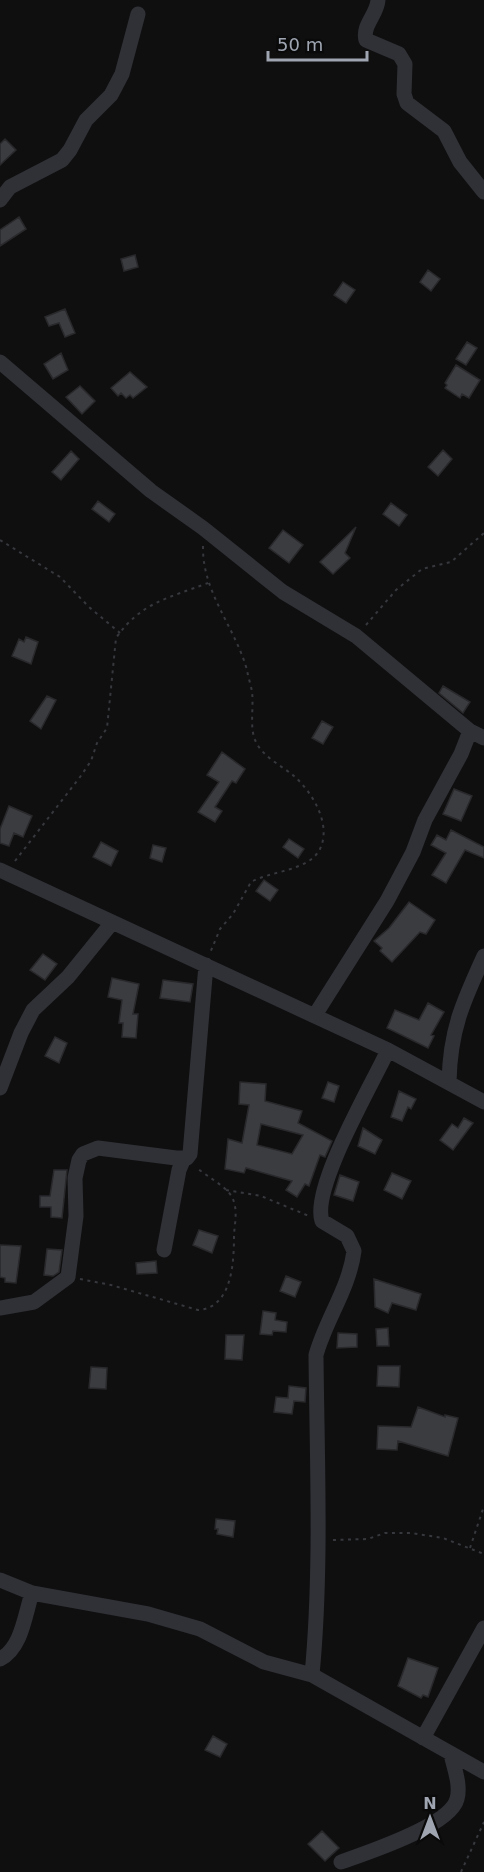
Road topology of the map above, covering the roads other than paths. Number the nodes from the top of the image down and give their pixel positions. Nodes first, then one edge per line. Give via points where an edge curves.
1 (378, 0) edge
2 (138, 14) dead end
3 (484, 192) edge
4 (0, 200) edge
5 (0, 362) edge
6 (477, 735) edge
7 (3, 872) edge
8 (111, 924) junction
9 (484, 956) edge
10 (205, 965) junction
11 (315, 1015) junction
12 (388, 1050) junction
13 (449, 1082) junction
14 (0, 1088) edge
15 (484, 1102) edge
16 (186, 1158) junction
17 (164, 1250) dead end
18 (0, 1308) edge
19 (0, 1581) edge
20 (32, 1593) junction
21 (483, 1634) edge
22 (0, 1659) edge
23 (312, 1675) junction
24 (423, 1738) junction
25 (451, 1754) junction
26 (484, 1772) edge
27 (341, 1862) dead end

1 - 3 street via 366,28 366,40 395,51 404,61 406,103 444,131 460,162
2 - 4 street via 122,74 111,95 86,120 62,160 10,188
5 - 6 street via 151,490 284,592 356,636
6 - 11 street via 461,754 425,820 387,901
7 - 8 street
8 - 10 street
8 - 14 street via 68,977 33,1010
9 - 13 street via 456,1022
10 - 11 street
10 - 16 street via 192,1149
11 - 12 street
12 - 13 street
12 - 23 street via 320,1197 322,1221 347,1236 354,1251 342,1296 316,1355 318,1541
13 - 15 street
16 - 17 street via 179,1170
16 - 18 street via 99,1148 83,1154 75,1178 76,1216 68,1277 34,1302
19 - 20 street
20 - 22 street via 17,1642
20 - 23 street via 175,1620 264,1662
21 - 24 street
23 - 24 street
24 - 25 street
25 - 26 street
25 - 27 street via 458,1789 457,1801 447,1814 386,1845

